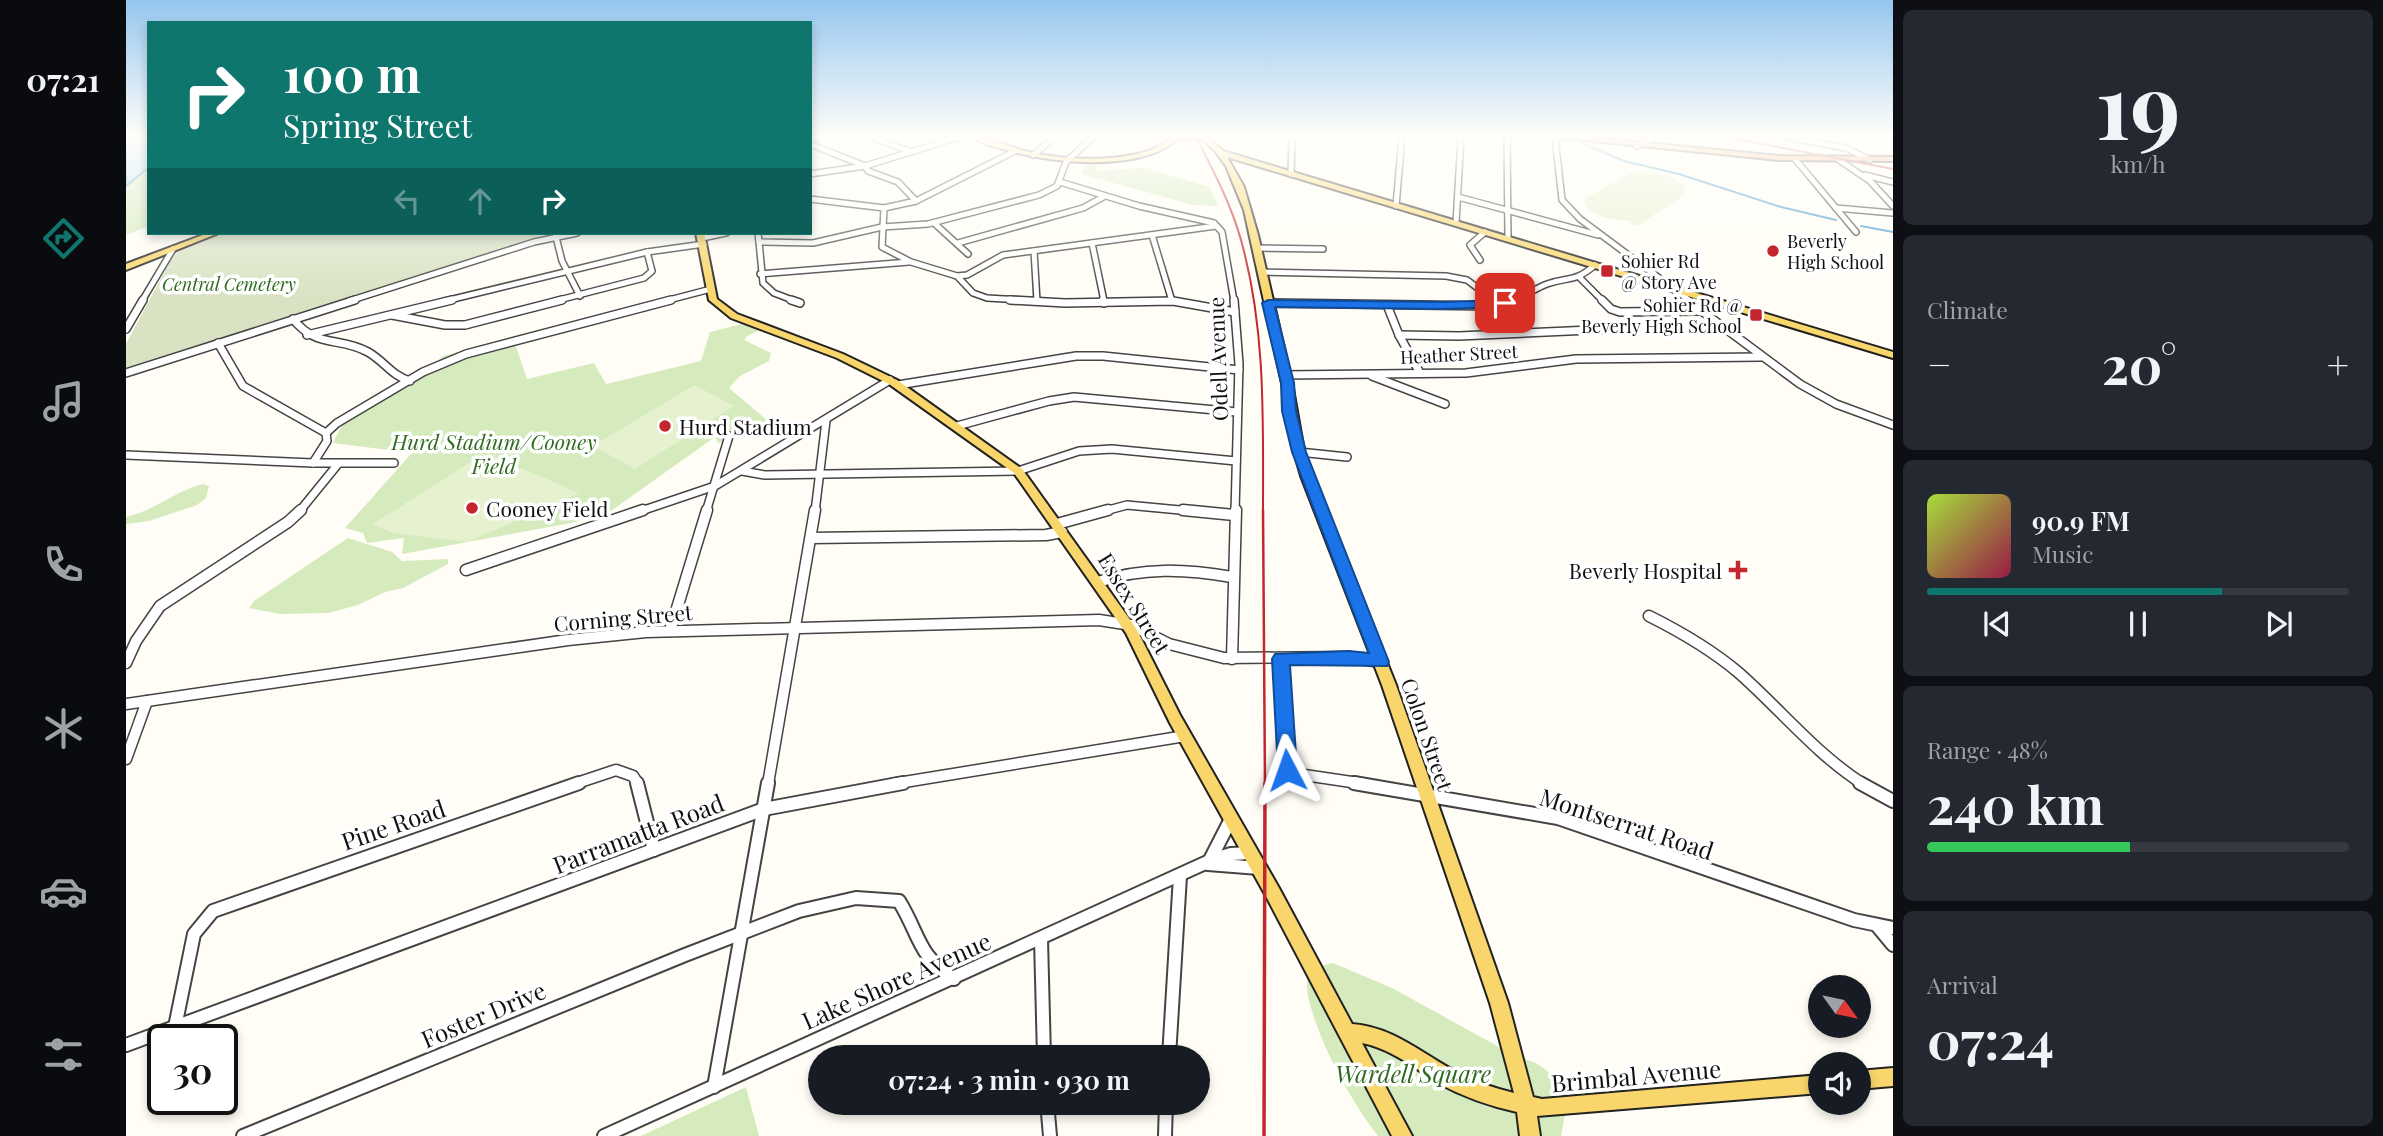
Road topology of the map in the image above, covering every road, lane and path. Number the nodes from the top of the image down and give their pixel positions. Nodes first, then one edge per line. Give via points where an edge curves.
1 (907, 190) edge
2 (937, 190) edge
3 (1052, 190) edge
4 (1086, 190) edge
5 (1241, 190) edge
6 (1344, 190) edge
7 (1397, 190) edge
8 (1458, 190) edge
9 (1508, 190) edge
10 (1561, 190) edge
11 (1821, 190) edge
12 (1877, 190) edge
13 (1105, 196) junction
14 (1458, 197) junction
15 (812, 198) edge
16 (916, 201) junction
17 (1396, 206) junction
18 (1893, 206) edge
19 (884, 208) junction
20 (1836, 208) junction
21 (1508, 210) junction
22 (1893, 213) edge
23 (934, 223) junction
24 (1456, 223) junction
25 (1218, 225) junction
26 (882, 227) junction
27 (1485, 232) junction
28 (1856, 232) dead end
29 (183, 235) edge
30 (210, 235) edge
31 (555, 235) edge
32 (758, 235) edge
33 (1152, 235) junction
34 (1603, 237) junction
35 (702, 238) edge
36 (1507, 239) junction
37 (759, 242) junction
38 (958, 243) junction
39 (1092, 243) junction
40 (1256, 248) junction
41 (173, 249) junction
42 (1323, 249) dead end
43 (1034, 251) junction
44 (647, 252) junction
45 (968, 254) dead end
46 (1480, 260) dead end
47 (911, 262) junction
48 (1595, 265) junction
49 (126, 267) edge
50 (568, 271) junction
51 (1648, 271) junction
52 (1261, 272) junction
53 (760, 274) junction
54 (957, 276) junction
55 (1634, 277) junction
56 (1580, 278) junction
57 (1669, 288) junction
58 (711, 289) junction
59 (580, 296) junction
60 (1706, 299) junction
61 (1037, 301) junction
62 (1172, 301) junction
63 (800, 303) dead end
64 (1104, 303) junction
65 (1268, 303) junction
66 (1690, 303) junction
67 (1499, 304) junction
68 (1387, 305) junction
69 (1700, 310) junction
70 (1235, 312) junction
71 (390, 314) junction
72 (293, 319) junction
73 (126, 328) edge
74 (1614, 330) dead end
75 (307, 335) junction
76 (1399, 335) junction
77 (218, 343) junction
78 (1893, 355) edge
79 (1761, 357) junction
80 (1239, 370) junction
81 (126, 373) edge
82 (1420, 373) junction
83 (1368, 374) junction
84 (1285, 375) junction
85 (410, 381) junction
86 (894, 382) junction
87 (1445, 404) dead end
88 (1237, 412) junction
89 (826, 421) junction
90 (1893, 425) edge
91 (957, 426) junction
92 (326, 433) junction
93 (729, 436) dead end
94 (1299, 452) junction
95 (126, 454) edge
96 (1346, 457) dead end
97 (1236, 461) junction
98 (313, 463) junction
99 (394, 463) dead end
100 (338, 464) junction
101 (742, 471) junction
102 (1018, 471) junction
103 (821, 475) junction
104 (715, 486) junction
105 (1234, 515) junction
106 (1060, 528) junction
107 (811, 538) junction
108 (466, 569) dead end
109 (1233, 577) junction
110 (1098, 582) junction
111 (1649, 616) dead end
112 (1126, 623) junction
113 (796, 628) junction
114 (670, 631) junction
115 (1232, 659) junction
116 (1281, 659) junction
117 (1381, 662) junction
118 (126, 663) edge
119 (147, 701) junction
120 (126, 704) edge
121 (1185, 736) junction
122 (126, 760) edge
123 (1426, 794) junction
124 (1893, 801) edge
125 (764, 809) junction
126 (1231, 819) junction
127 (653, 850) junction
128 (1250, 853) junction
129 (1206, 864) junction
130 (1259, 868) junction
131 (1180, 876) junction
132 (1878, 927) junction
133 (1893, 928) edge
134 (742, 935) junction
135 (1041, 939) junction
136 (1893, 945) edge
137 (954, 979) junction
138 (176, 1024) edge
139 (183, 1024) edge
140 (1347, 1033) junction
141 (147, 1037) edge
142 (126, 1045) edge
143 (1044, 1045) edge
144 (1169, 1045) edge
145 (1893, 1076) edge
146 (1871, 1079) edge
147 (1808, 1085) edge
148 (714, 1087) junction
149 (1527, 1105) junction
150 (1048, 1115) edge
151 (1166, 1115) edge
152 (243, 1136) edge
153 (604, 1136) edge
154 (1050, 1136) edge
155 (1165, 1136) edge
156 (1402, 1136) edge
157 (1530, 1136) edge

1 - 16 street
2 - 16 street
3 - 23 street
4 - 13 street
5 - 40 main road, Colon Street
6 - 17 main road
7 - 17 street
8 - 14 street
9 - 21 street
10 - 34 street via 1562,200
11 - 20 street
12 - 18 street
13 - 25 street
13 - 38 street via 1083,208
14 - 21 street
14 - 24 street
15 - 19 street
16 - 19 street
17 - 24 main road
19 - 26 street
20 - 22 street
20 - 28 street
21 - 34 street
21 - 36 street
23 - 26 street
23 - 38 street
24 - 27 main road
25 - 33 street
25 - 70 street, Odell Avenue via 1232,278
26 - 37 street via 813,243
26 - 47 street via 882,247
27 - 36 main road
27 - 46 street via 1470,245
29 - 41 main road
30 - 41 main road
31 - 50 street
31 - 72 street
32 - 37 street
33 - 39 street
33 - 62 street
34 - 51 street
35 - 44 street
35 - 58 main road
36 - 48 main road
37 - 53 street
38 - 45 street
39 - 43 street
39 - 64 street
40 - 42 street
40 - 52 main road, Colon Street
41 - 49 main road
41 - 73 street
43 - 54 street via 996,258
43 - 61 street
44 - 50 street
44 - 59 street via 649,275
47 - 53 street
47 - 54 street
48 - 55 main road
48 - 56 street
50 - 59 street
50 - 71 street
51 - 55 main road
51 - 57 street
52 - 65 main road, Colon Street
52 - 67 street via 1447,276 1467,280
53 - 63 street via 767,291
54 - 61 street via 979,296
55 - 57 main road
56 - 67 street via 1547,284 1525,297
56 - 69 street via 1611,309 1620,312
57 - 60 main road
57 - 66 street
58 - 85 street via 467,354
58 - 86 main road, Essex Street via 718,306 734,316 841,356
59 - 71 street via 465,325
60 - 66 main road
60 - 78 main road
61 - 64 street
62 - 64 street
62 - 70 street
65 - 68 street
65 - 84 main road, Colon Street
66 - 69 street
67 - 68 street
68 - 76 street
69 - 79 street
70 - 80 street, Odell Avenue
71 - 75 street
72 - 75 street
72 - 77 street
74 - 76 street
75 - 85 street via 367,352
76 - 82 street
77 - 81 street
77 - 92 street via 243,386
79 - 82 street, Heather Street via 1576,359 1466,373
79 - 90 street via 1819,396
80 - 86 street via 1076,356
80 - 88 street, Odell Avenue
82 - 83 street, Heather Street
83 - 84 street, Heather Street
83 - 87 street
84 - 94 main road, Colon Street
85 - 92 street
86 - 89 street
86 - 91 main road, Essex Street
88 - 91 street via 1074,397
88 - 97 street, Odell Avenue
89 - 101 street
89 - 103 street
91 - 102 main road, Essex Street
92 - 98 street via 327,441
93 - 104 street
94 - 96 street
94 - 117 main road, Colon Street
95 - 98 street
97 - 102 street via 1112,449 1079,451
97 - 105 street, Odell Avenue
98 - 100 street
99 - 100 street
100 - 118 street via 288,522 160,606
101 - 103 street
101 - 104 street
102 - 103 street
102 - 106 main road, Essex Street
103 - 107 street
104 - 108 street
104 - 114 street
105 - 106 street via 1128,505
105 - 109 street, Odell Avenue
106 - 107 street via 1046,535
106 - 110 main road, Essex Street
107 - 113 street
109 - 110 street via 1158,567
109 - 115 street, Odell Avenue
110 - 112 main road, Essex Street
111 - 124 street via 1711,650 1827,761
112 - 113 street, Corning Street
112 - 115 street via 1169,644
112 - 121 main road, Essex Street
113 - 114 street, Corning Street
113 - 125 street
114 - 119 street, Corning Street via 568,640
115 - 116 street
116 - 117 street via 1349,657
116 - 123 street, Montserrat Road via 1287,770
117 - 123 main road, Colon Street
119 - 120 street, Corning Street
119 - 122 street
121 - 125 street, Parramatta Road
121 - 126 main road, Essex Street
123 - 132 street, Montserrat Road via 1558,818
123 - 149 main road, Colon Street via 1523,1081
125 - 127 street, Parramatta Road
125 - 134 street
126 - 128 main road, Essex Street
126 - 129 street
127 - 138 street, Pine Road via 640,788 633,776 616,770 234,901 213,911 194,934
127 - 139 street, Parramatta Road
128 - 129 street, Lake Shore Avenue via 1228,852
128 - 130 main road, Essex Street
129 - 130 street, Lake Shore Avenue
129 - 131 street, Lake Shore Avenue
130 - 140 main road, Essex Street
131 - 135 street, Lake Shore Avenue
131 - 144 street
132 - 133 street, Montserrat Road
132 - 136 street
134 - 137 street, Foster Drive via 799,909 863,896 899,901 920,951
134 - 148 street
134 - 152 street, Foster Drive
135 - 137 street, Lake Shore Avenue
135 - 143 street
137 - 148 street, Lake Shore Avenue
140 - 149 main road, Brimbal Avenue via 1382,1037 1464,1086
140 - 156 main road, Essex Street
141 - 142 street, Parramatta Road
145 - 146 main road
147 - 149 main road, Brimbal Avenue via 1582,1106
148 - 153 street, Lake Shore Avenue
149 - 157 main road, Colon Street
150 - 154 street
151 - 155 street

